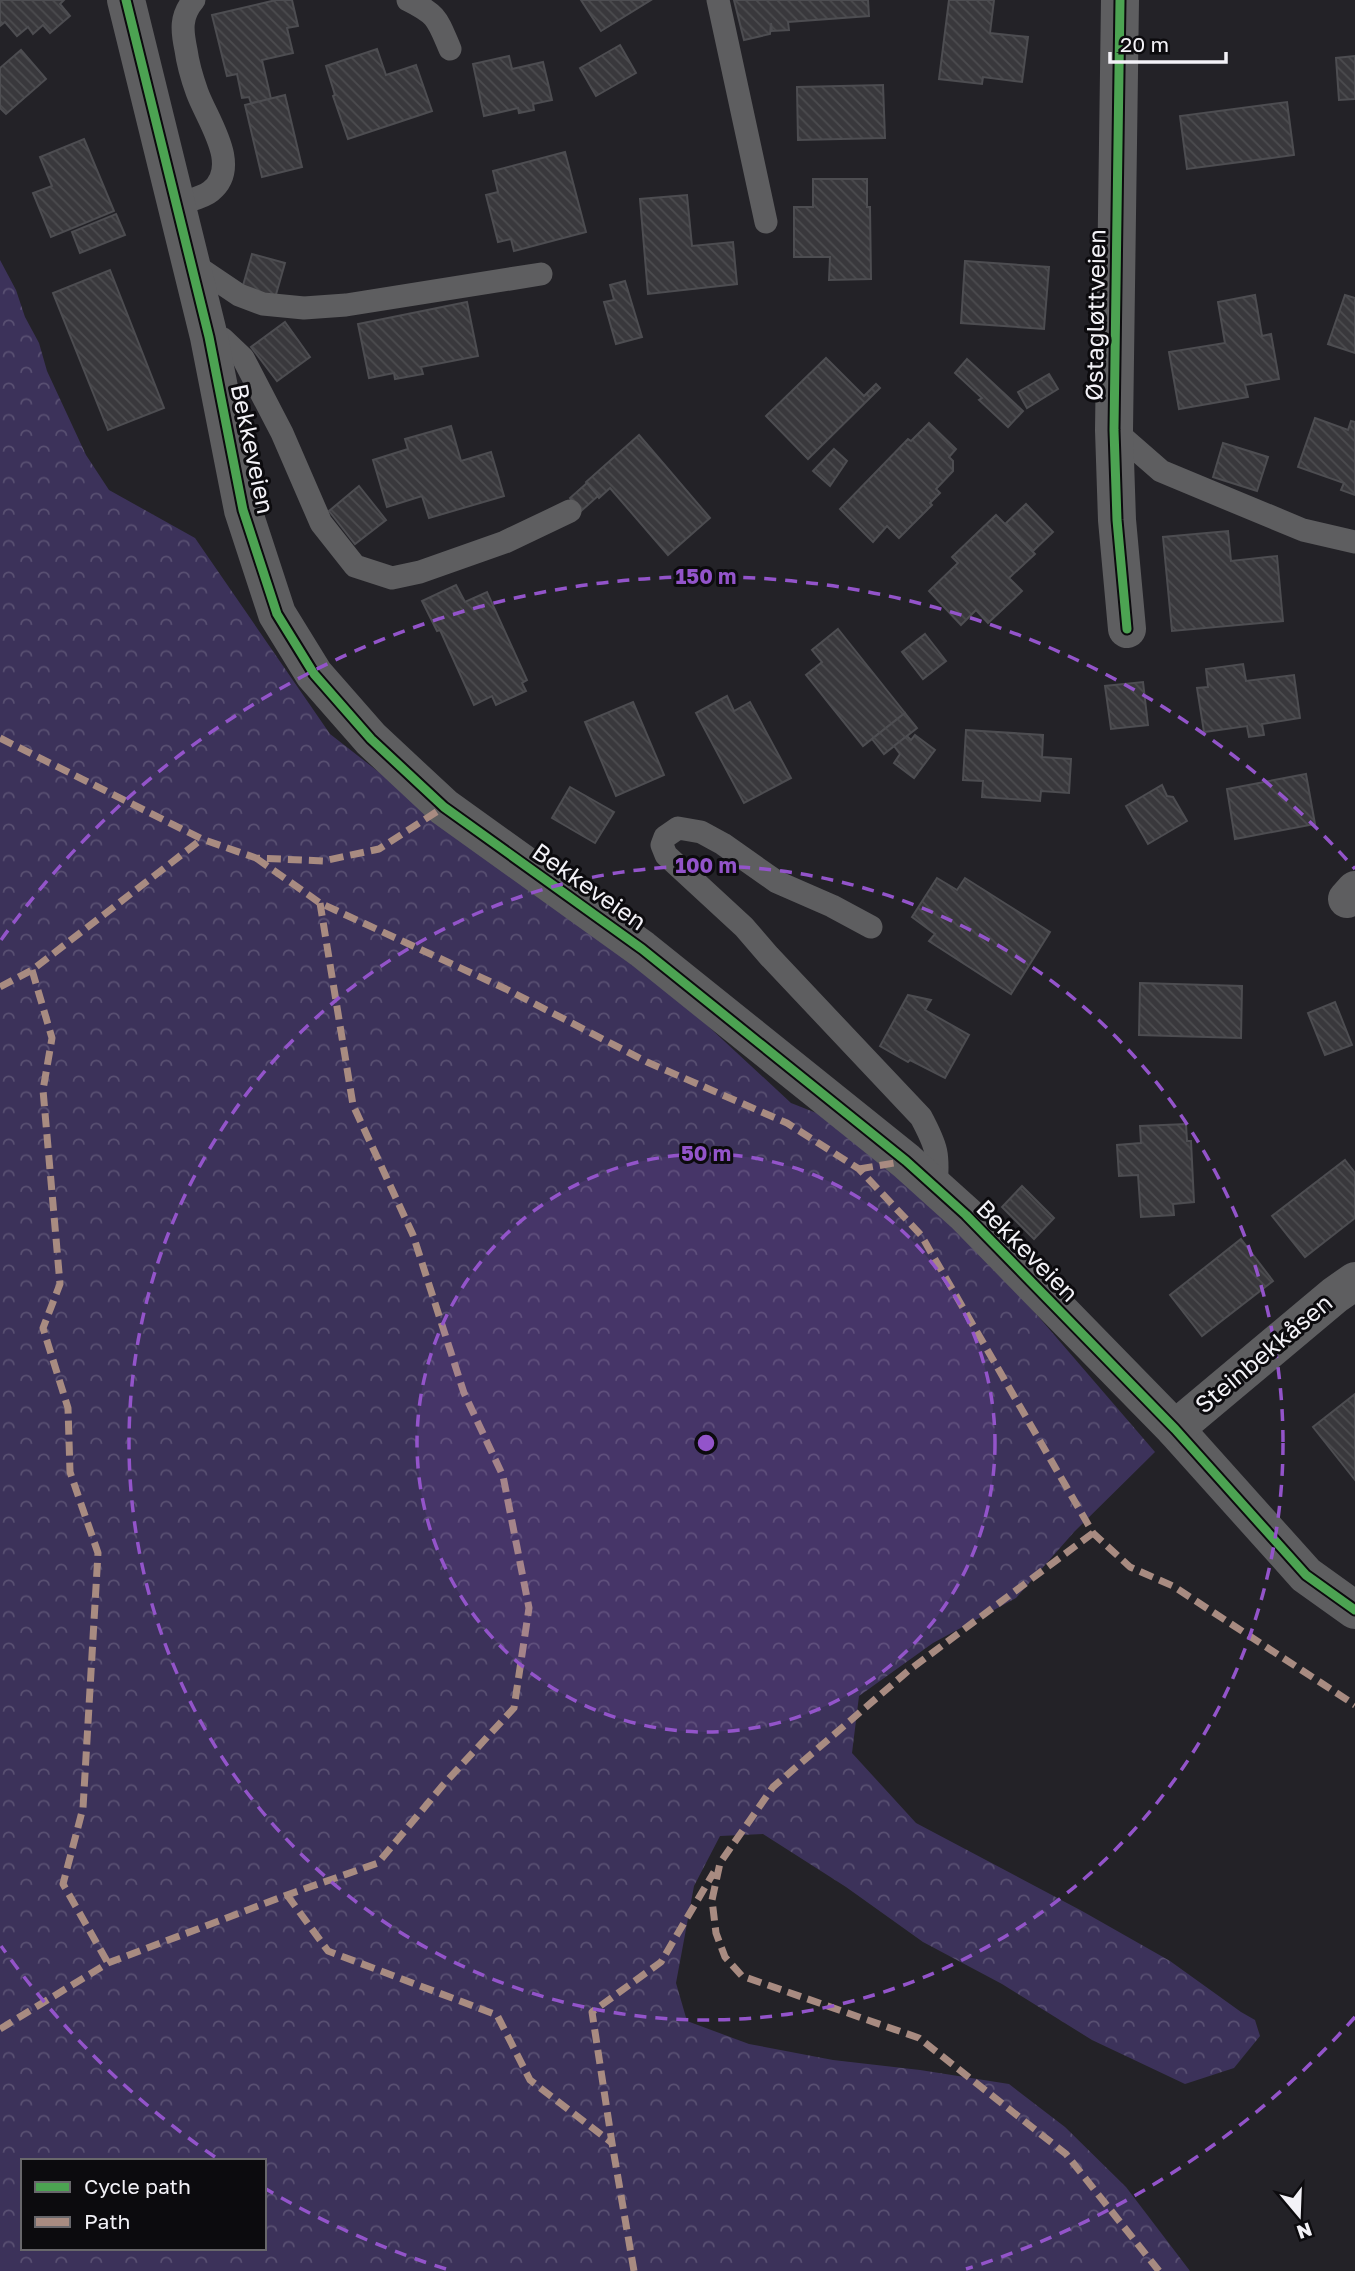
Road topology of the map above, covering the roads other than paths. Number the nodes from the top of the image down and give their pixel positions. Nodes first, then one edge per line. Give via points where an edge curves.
1 (126, 0) edge
2 (194, 0) edge
3 (408, 0) edge
4 (718, 0) edge
5 (1120, 0) edge
6 (450, 49) dead end
7 (176, 205) junction
8 (766, 222) dead end
9 (190, 262) junction
10 (541, 274) dead end
11 (209, 337) junction
12 (1114, 430) junction
13 (570, 511) dead end
14 (1355, 541) edge
15 (1127, 629) dead end
16 (871, 927) dead end
17 (936, 1188) junction
18 (1355, 1281) edge
19 (1175, 1429) junction
20 (1355, 1609) edge

1 - 7 street, Bekkeveien
2 - 7 lane via 182,19 189,70 224,163 218,184 209,193
3 - 6 lane via 430,11
4 - 8 lane
5 - 12 street, Østagløttveien
7 - 9 street, Bekkeveien
9 - 10 lane via 239,295 263,304 304,308
9 - 11 street, Bekkeveien
11 - 13 lane via 223,339 243,358 282,433 320,523 355,565 392,578 420,572
11 - 17 street, Bekkeveien via 243,510 278,614 314,674 371,739 444,807 642,949
12 - 14 lane via 1161,471 1303,530
12 - 15 street, Østagløttveien
16 - 17 lane via 777,882 701,832 678,828 665,837 666,855 744,927 921,1117 936,1145
17 - 19 street, Bekkeveien
18 - 19 street, Steinbekkåsen
19 - 20 street, Bekkeveien via 1306,1575

